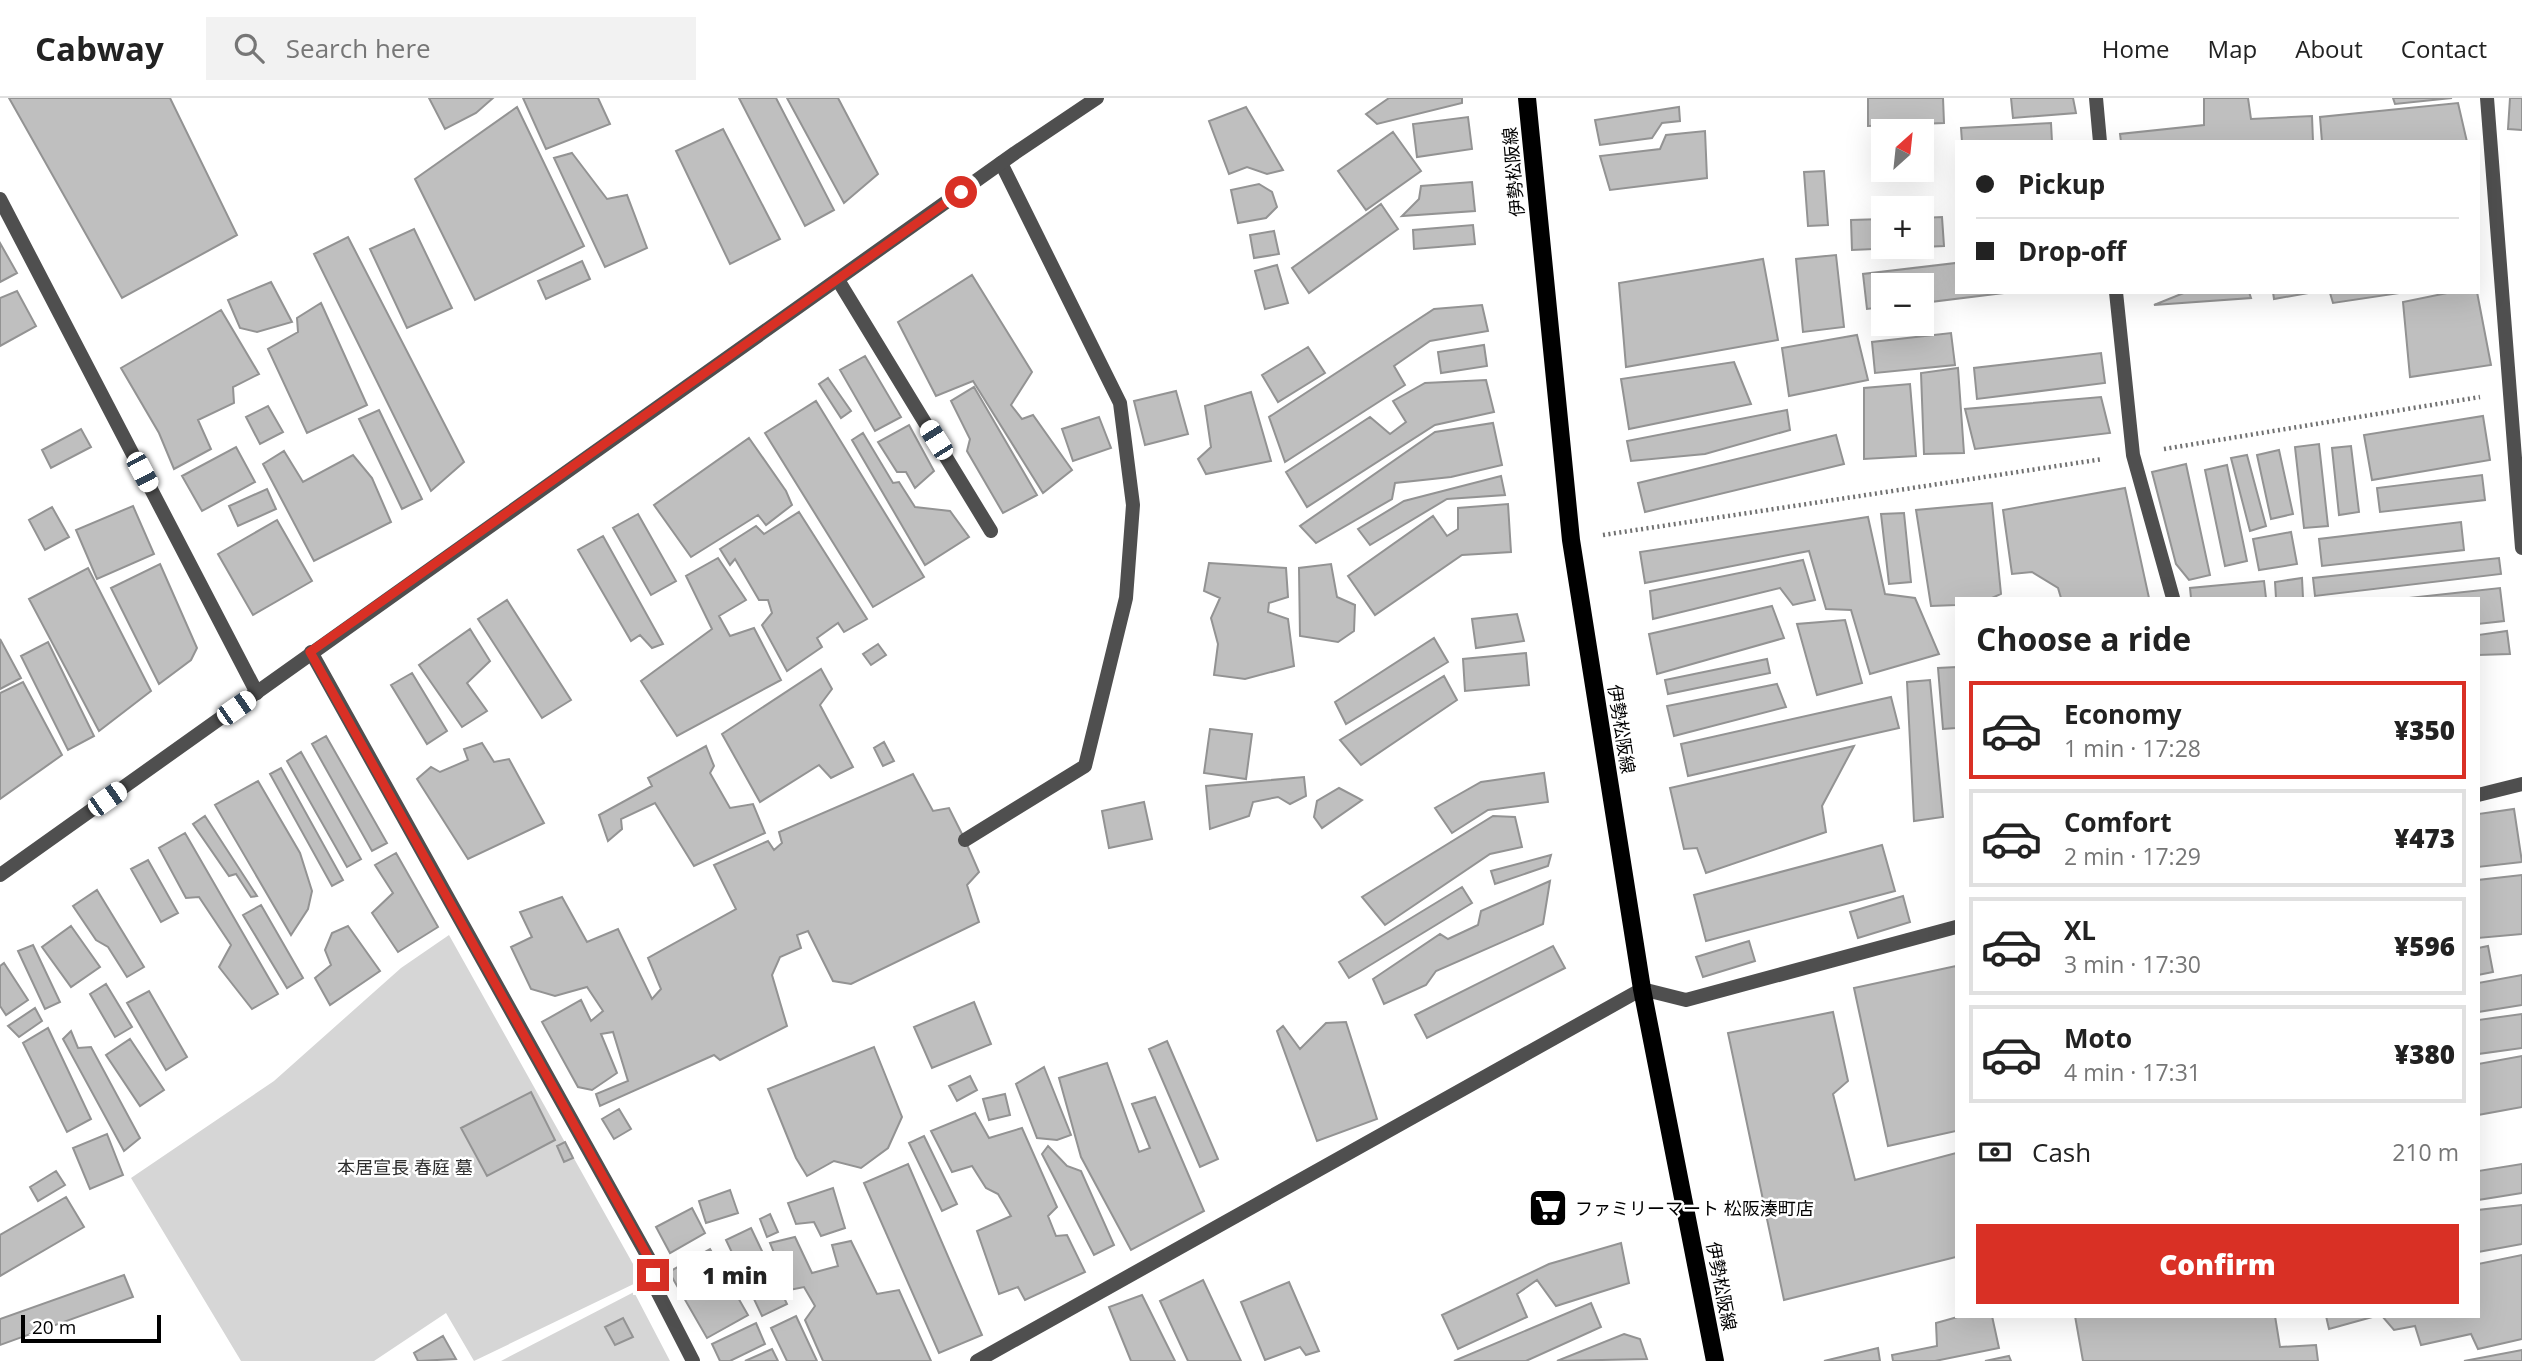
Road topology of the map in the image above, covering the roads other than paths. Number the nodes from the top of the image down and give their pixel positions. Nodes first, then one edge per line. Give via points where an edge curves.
1 (1097, 98) edge
2 (1527, 98) edge
3 (2096, 98) edge
4 (2487, 98) edge
5 (2100, 140) edge
6 (1001, 163) junction
7 (0, 199) edge
8 (838, 280) junction
9 (2116, 294) edge
10 (991, 531) dead end
11 (2522, 548) edge
12 (2174, 597) edge
13 (310, 652) junction
14 (257, 692) junction
15 (2522, 785) edge
16 (2480, 795) edge
17 (965, 840) dead end
18 (0, 875) edge
19 (1955, 927) edge
20 (1642, 989) junction
21 (693, 1361) edge
22 (977, 1361) edge
23 (1715, 1361) edge

1 - 6 street
2 - 20 main road, 伊勢松阪線 via 1571,540
3 - 5 street
4 - 11 street
6 - 8 street
6 - 17 street via 1120,403 1133,505 1126,598 1085,766
7 - 14 street
8 - 10 street
8 - 13 street
9 - 12 street via 2133,455
13 - 14 street
13 - 21 street via 652,1264 655,1287
14 - 18 street
15 - 16 street
19 - 20 street via 1686,1000
20 - 22 street
20 - 23 main road, 伊勢松阪線

